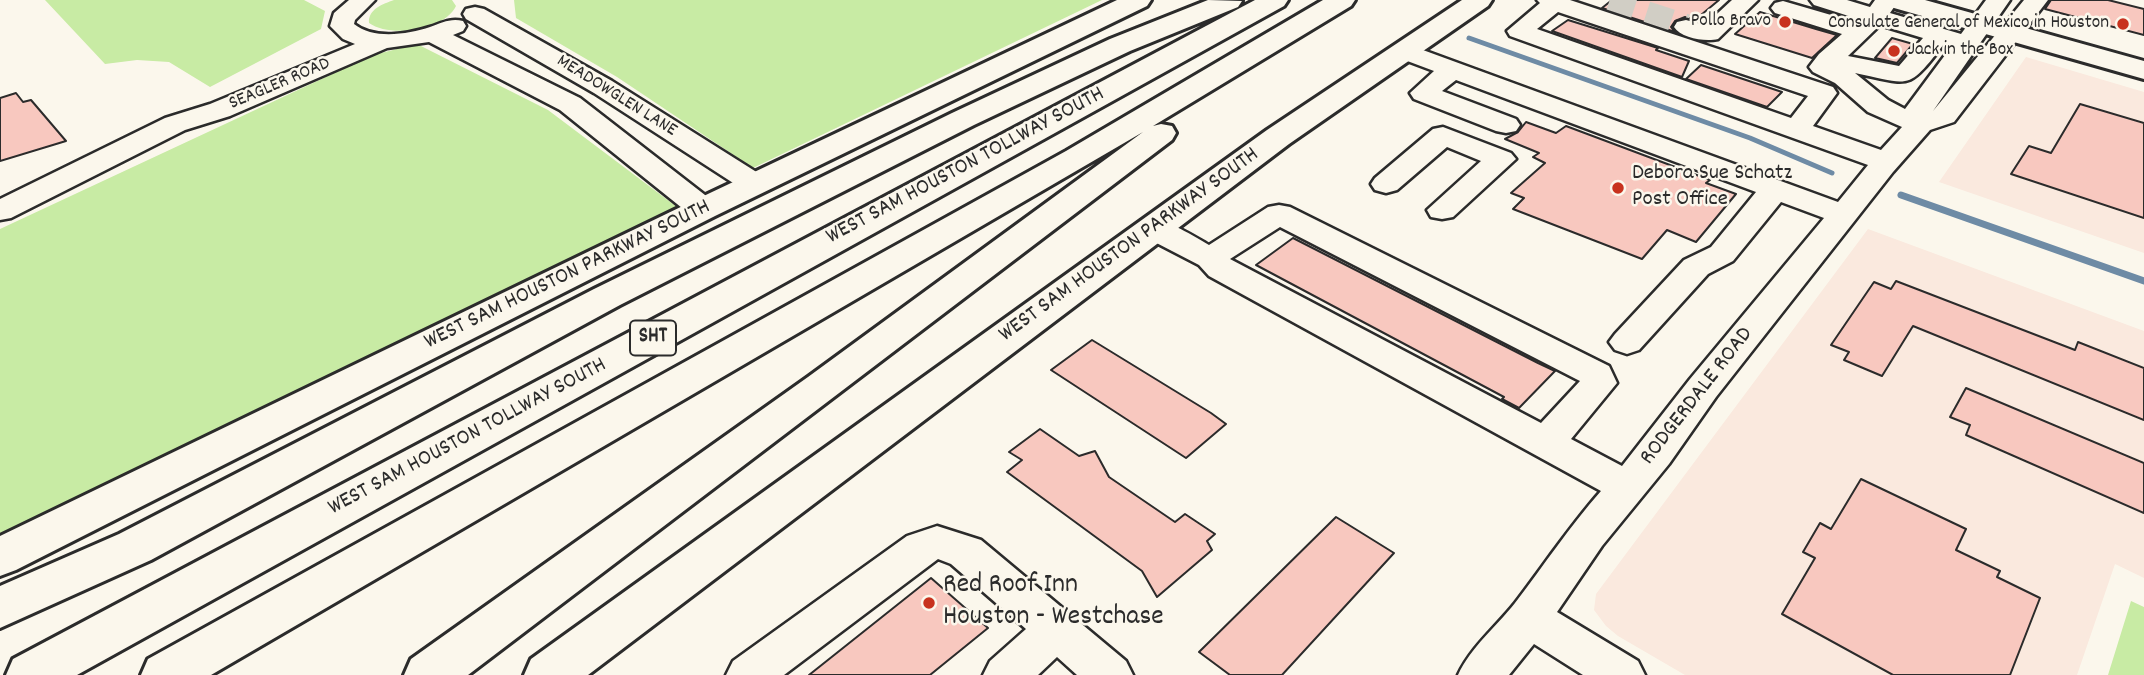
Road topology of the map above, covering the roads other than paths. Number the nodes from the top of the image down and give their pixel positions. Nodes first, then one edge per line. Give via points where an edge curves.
1 (1138, 0) edge
2 (1231, 0) edge
3 (1275, 0) edge
4 (1342, 0) edge
5 (1479, 0) edge
6 (1746, 0) edge
7 (1822, 0) edge
8 (1896, 0) edge
9 (1953, 0) edge
10 (1554, 1) edge
11 (479, 7) edge
12 (1783, 8) dead end
13 (347, 10) edge
14 (1874, 16) edge
15 (2023, 17) edge
16 (1983, 19) edge
17 (1686, 27) tunnel mouth
18 (432, 34) junction
19 (1939, 35) junction
20 (1740, 40) dead end
21 (383, 41) junction
22 (1403, 51) junction
23 (2144, 54) edge
24 (1825, 63) junction
25 (1453, 69) junction
26 (2144, 70) edge
27 (603, 87) junction
28 (1185, 94) junction
29 (570, 104) junction
30 (175, 124) junction
31 (1920, 124) junction
32 (1506, 125) dead end
33 (1796, 130) junction
34 (1885, 164) junction
35 (755, 184) junction
36 (1386, 184) dead end
37 (1775, 188) junction
38 (1851, 206) junction
39 (704, 209) junction
40 (1442, 210) dead end
41 (0, 211) edge
42 (1154, 229) junction
43 (1210, 258) junction
44 (1627, 342) dead end
45 (1545, 443) junction
46 (1628, 487) junction
47 (0, 557) edge
48 (0, 608) edge
49 (1529, 618) junction
50 (1056, 631) junction
51 (564, 671) edge
52 (31, 675) edge
53 (166, 675) edge
54 (429, 675) edge
55 (749, 675) edge
56 (1006, 675) edge
57 (1110, 675) edge
58 (1481, 675) edge
59 (1622, 675) edge

1 - 35 main road, WEST SAM HOUSTON PARKWAY SOUTH
2 - 48 main road via 1120,45 951,125 607,297 135,547
3 - 52 main road, WEST SAM HOUSTON TOLLWAY SOUTH / SHT
4 - 28 main road, WEST SAM HOUSTON TOLLWAY SOUTH / SHT
5 - 22 main road, WEST SAM HOUSTON PARKWAY SOUTH
6 - 17 street via 1709,34
7 - 14 street
8 - 16 main road
9 - 16 main road
10 - 33 street via 1824,93
10 - 33 street via 1519,31
11 - 18 street via 457,25
11 - 27 street, MEADOWGLEN LANE
12 - 14 street
13 - 21 street via 356,37
13 - 30 street, SEAGLER ROAD
14 - 19 street
14 - 24 street
15 - 16 main road
15 - 23 main road
15 - 26 main road
15 - 31 street, RODGERDALE ROAD via 1944,116
16 - 19 street
16 - 31 street, RODGERDALE ROAD via 1919,109
18 - 21 street
18 - 29 street, MEADOWGLEN LANE
19 - 24 street via 1901,75
20 - 24 street
21 - 30 street, SEAGLER ROAD via 220,110
22 - 25 street
22 - 42 main road, WEST SAM HOUSTON PARKWAY SOUTH
24 - 31 street via 1888,112
25 - 32 street via 1423,93
25 - 37 street
27 - 29 street
27 - 35 street, MEADOWGLEN LANE
28 - 53 main road, WEST SAM HOUSTON TOLLWAY SOUTH / SHT
28 - 54 main road via 1163,132
29 - 39 street, MEADOWGLEN LANE
30 - 41 street, SEAGLER ROAD
31 - 34 street, RODGERDALE ROAD
33 - 34 street
34 - 38 street, RODGERDALE ROAD
35 - 39 main road, WEST SAM HOUSTON PARKWAY SOUTH
36 - 40 street via 1443,135 1501,159
37 - 38 street
37 - 44 street via 1722,254 1696,267
38 - 46 street, RODGERDALE ROAD
39 - 47 main road, WEST SAM HOUSTON PARKWAY SOUTH
42 - 43 street
42 - 51 main road, WEST SAM HOUSTON PARKWAY SOUTH
43 - 45 street via 1221,269
43 - 45 street via 1279,214 1590,370 1599,383
45 - 46 street
46 - 49 street, RODGERDALE ROAD
49 - 58 street, RODGERDALE ROAD
49 - 59 street
50 - 55 street via 966,552 937,542 922,548
50 - 56 street
50 - 57 street

